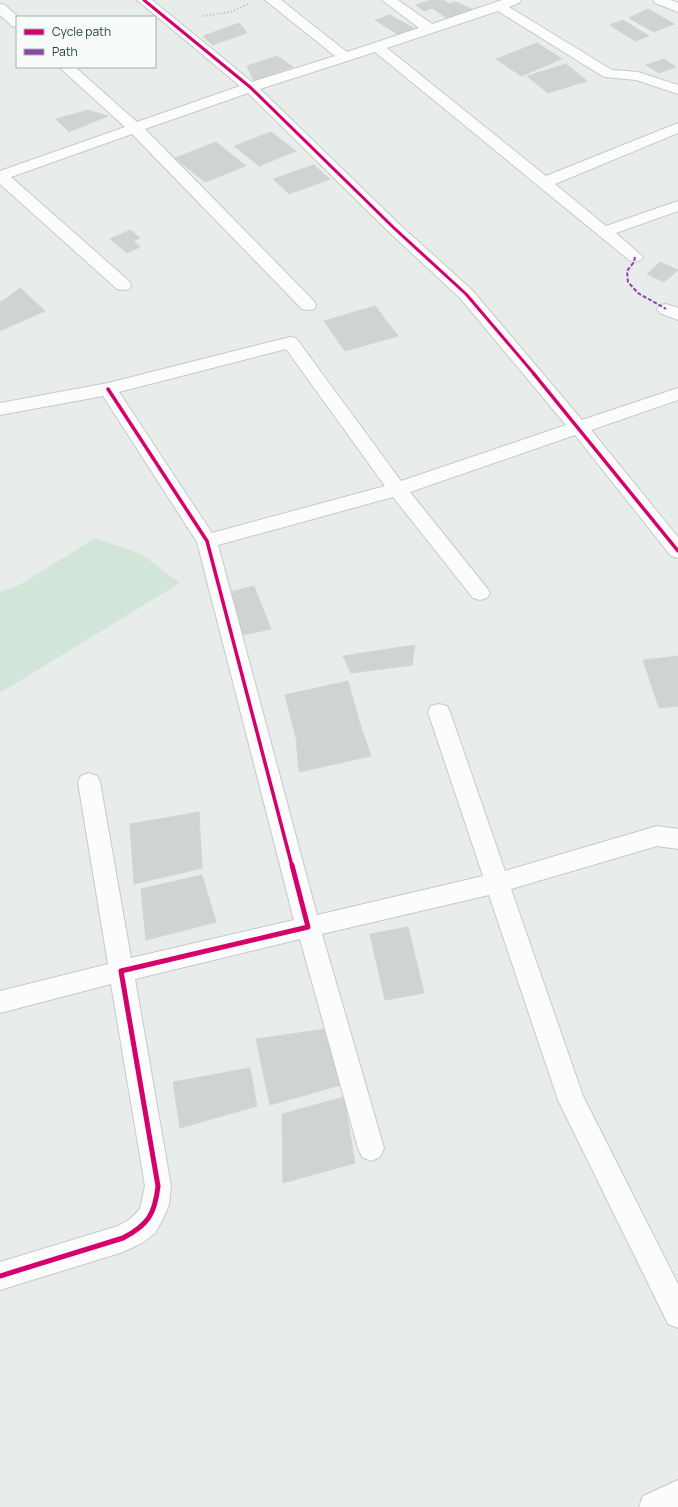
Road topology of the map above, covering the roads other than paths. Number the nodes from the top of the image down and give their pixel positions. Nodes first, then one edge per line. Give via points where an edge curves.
1 (144, 0) edge
2 (272, 0) edge
3 (389, 0) edge
4 (514, 0) edge
5 (660, 0) edge
6 (499, 6) junction
7 (0, 8) edge
8 (678, 8) edge
9 (16, 22) edge
10 (430, 29) junction
11 (377, 48) junction
12 (345, 57) junction
13 (67, 68) edge
14 (250, 87) junction
15 (678, 90) edge
16 (135, 128) junction
17 (678, 128) edge
18 (0, 176) edge
19 (543, 183) junction
20 (678, 206) edge
21 (604, 232) junction
22 (635, 257) dead end
23 (124, 285) dead end
24 (308, 305) dead end
25 (108, 389) junction
26 (678, 394) edge
27 (0, 409) edge
28 (578, 427) junction
29 (397, 489) junction
30 (675, 539) edge
31 (207, 541) junction
32 (480, 593) dead end
33 (439, 712) dead end
34 (89, 782) dead end
35 (678, 839) edge
36 (498, 883) junction
37 (308, 927) junction
38 (121, 971) junction
39 (0, 1002) edge
40 (372, 1148) dead end
41 (0, 1276) edge
42 (678, 1314) edge
43 (678, 1495) edge
44 (654, 1507) edge

1 - 14 street
2 - 12 street
3 - 10 street
4 - 6 street
5 - 8 street
6 - 10 street
6 - 15 street via 609,74 638,76
7 - 9 street
10 - 11 street
11 - 12 street
11 - 19 street
12 - 14 street
13 - 16 street
14 - 16 street
14 - 28 street via 394,228 466,294
16 - 18 street
16 - 24 street
17 - 19 street
18 - 23 street
19 - 21 street
20 - 21 street
21 - 22 street
25 - 27 street
25 - 29 street via 290,342
25 - 31 street
26 - 28 street
28 - 29 street
28 - 30 street
29 - 31 street
29 - 32 street
31 - 37 street
33 - 36 street
34 - 38 street
35 - 36 street via 657,836
36 - 37 street
36 - 42 street via 571,1100
37 - 38 street
37 - 40 street
38 - 39 street
38 - 41 street via 158,1186 157,1202 151,1217 139,1230 123,1238
43 - 44 street

